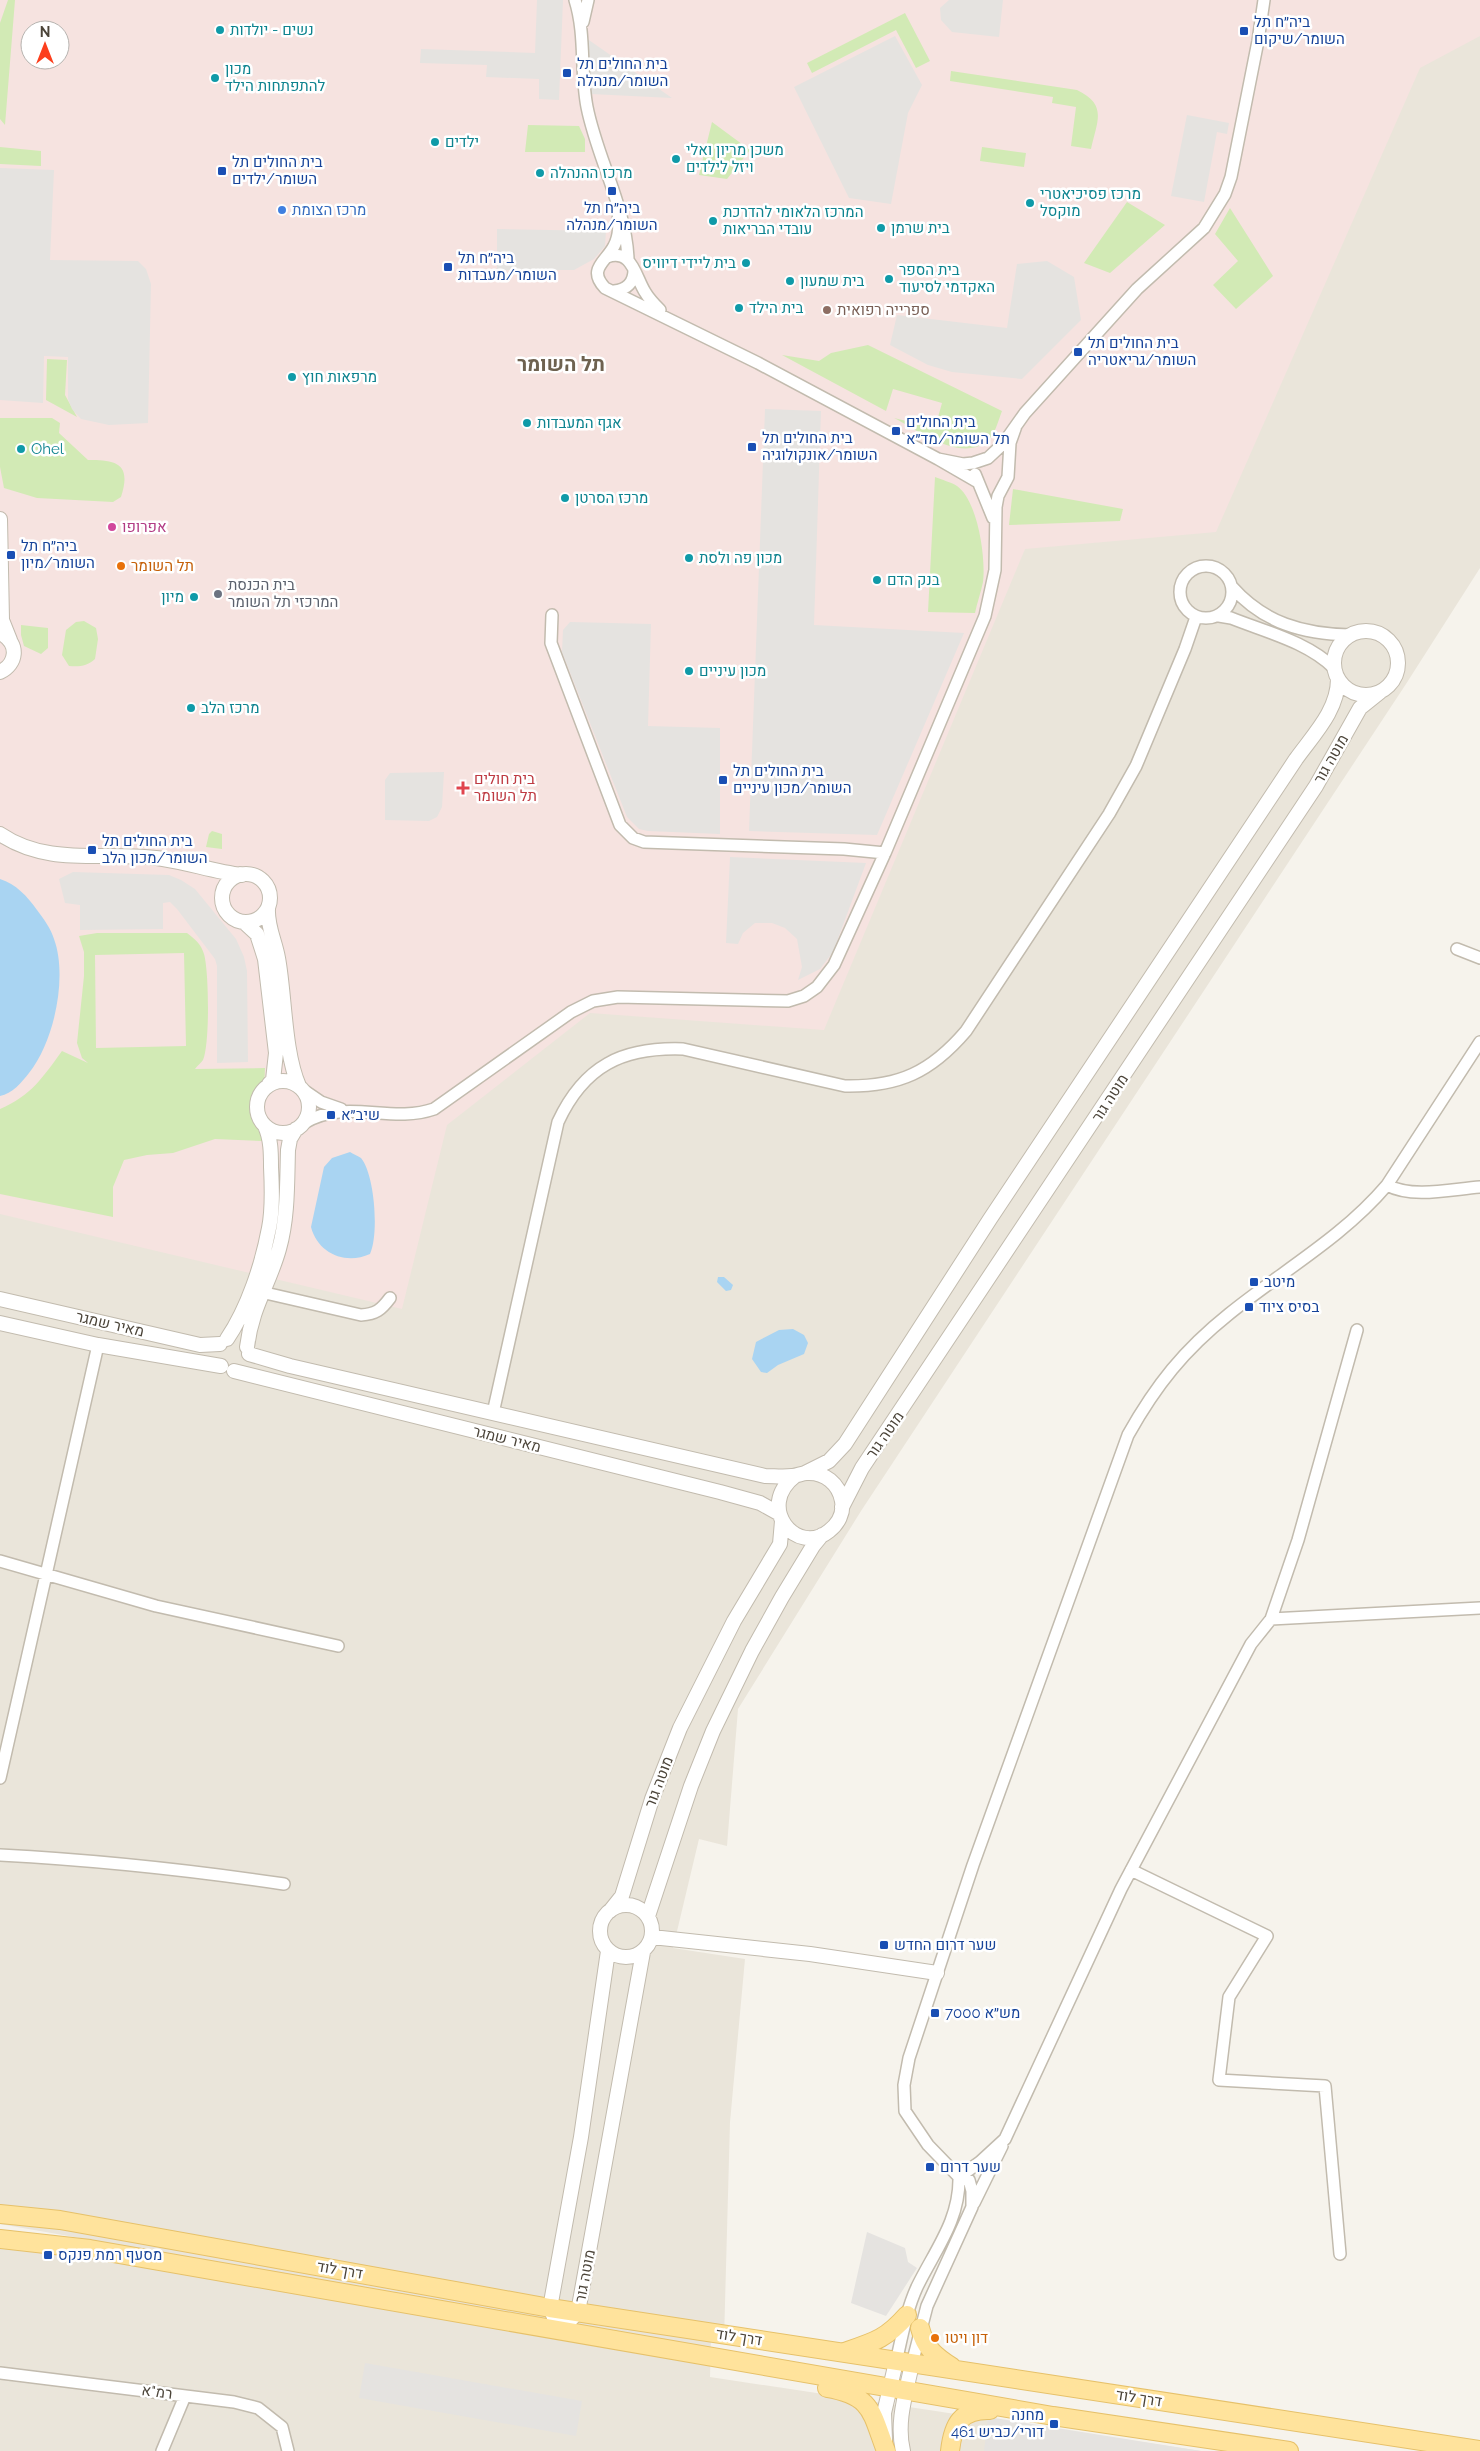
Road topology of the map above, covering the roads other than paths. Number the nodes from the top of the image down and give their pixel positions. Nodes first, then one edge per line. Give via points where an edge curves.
1 (574, 0) edge
2 (588, 0) edge
3 (1264, 0) edge
4 (582, 29) junction
5 (618, 210) junction
6 (607, 257) junction
7 (628, 259) junction
8 (634, 270) junction
9 (614, 291) junction
10 (670, 319) junction
11 (1016, 426) junction
12 (938, 458) junction
13 (985, 459) junction
14 (1008, 470) junction
15 (1005, 484) junction
16 (979, 485) junction
17 (0, 519) edge
18 (994, 520) junction
19 (1232, 587) junction
20 (552, 615) dead end
21 (1218, 616) junction
22 (1196, 617) junction
23 (1350, 635) junction
24 (5, 636) edge
25 (2, 672) edge
26 (1337, 674) junction
27 (1380, 692) junction
28 (0, 834) edge
29 (885, 853) junction
30 (197, 867) junction
31 (242, 875) junction
32 (222, 897) junction
33 (268, 909) junction
34 (244, 922) junction
35 (1457, 949) dead end
36 (1480, 958) edge
37 (1480, 1042) edge
38 (269, 1084) junction
39 (301, 1087) junction
40 (348, 1110) junction
41 (265, 1126) junction
42 (300, 1126) junction
43 (1387, 1185) junction
44 (1480, 1187) edge
45 (262, 1292) junction
46 (390, 1298) dead end
47 (0, 1299) edge
48 (0, 1323) edge
49 (1357, 1330) dead end
50 (224, 1341) junction
51 (98, 1345) junction
52 (248, 1350) junction
53 (227, 1369) junction
54 (493, 1412) junction
55 (800, 1474) junction
56 (842, 1507) junction
57 (780, 1517) junction
58 (822, 1535) junction
59 (0, 1561) edge
60 (46, 1575) junction
61 (1480, 1608) edge
62 (1271, 1619) junction
63 (338, 1646) dead end
64 (0, 1778) edge
65 (0, 1855) edge
66 (1131, 1870) junction
67 (284, 1884) dead end
68 (610, 1911) junction
69 (648, 1916) junction
70 (652, 1937) junction
71 (608, 1950) junction
72 (643, 1952) junction
73 (937, 1973) junction
74 (1005, 2138) junction
75 (959, 2177) junction
76 (972, 2207) junction
77 (0, 2214) edge
78 (0, 2239) edge
79 (1340, 2254) dead end
80 (550, 2308) junction
81 (578, 2312) junction
82 (907, 2315) junction
83 (920, 2328) junction
84 (560, 2331) junction
85 (612, 2341) junction
86 (841, 2353) junction
87 (904, 2363) junction
88 (956, 2370) junction
89 (0, 2372) edge
90 (889, 2387) junction
91 (906, 2391) junction
92 (185, 2396) junction
93 (1024, 2411) junction
94 (1480, 2450) edge
95 (162, 2451) edge
96 (288, 2451) edge
97 (886, 2451) edge
98 (903, 2451) edge
99 (950, 2451) edge
100 (1289, 2451) edge

1 - 4 street
2 - 4 street
3 - 11 street via 1231,177 1216,209 1204,228 1137,289
4 - 5 street via 586,104
5 - 6 street via 617,239
5 - 7 street via 626,236
6 - 7 street via 619,255
6 - 9 street via 599,266 598,278 606,288
7 - 8 street
8 - 9 street via 632,282 626,288
8 - 10 street via 651,301
9 - 10 street
10 - 12 street
11 - 13 street via 1003,444
11 - 14 street via 1010,443
12 - 13 street via 963,464
12 - 16 street
13 - 14 street via 998,458
13 - 16 street via 974,472
14 - 15 street
15 - 16 street via 996,490
15 - 18 street via 998,496
16 - 18 street
17 - 24 street
18 - 29 street via 995,570 985,616
19 - 21 street via 1230,605
19 - 22 street via 1228,576 1216,568 1205,566 1190,571 1180,585 1180,596 1187,611
19 - 23 street via 1260,614 1316,632
20 - 29 street via 551,643 620,825 626,833 644,842
21 - 22 street
21 - 26 street via 1232,618 1306,648 1326,660
22 - 54 street via 1136,766 1109,814 966,1031 933,1064 912,1076 892,1082 846,1086 683,1049 658,1048 612,1061 580,1085 558,1122
23 - 26 street, מוטה גור via 1338,646 1335,655
23 - 27 street, מוטה גור via 1369,631 1379,633 1395,647 1397,673 1392,683
24 - 25 street via 14,652 14,659
26 - 27 street via 1355,693 1372,695
26 - 55 street, מוטה גור via 1338,692 1332,709 1285,774 990,1219 845,1444 829,1461
27 - 56 street, מוטה גור via 1360,708 1316,786 862,1468
28 - 30 street via 17,844 47,854 147,857
29 - 40 street via 834,965 826,978 804,996 771,1002 607,998 593,1001 571,1012 434,1109 410,1113
30 - 31 street
30 - 32 street via 216,883
31 - 32 street via 228,883
31 - 33 street via 256,876 266,885 270,897
32 - 34 street via 227,912
33 - 34 street via 258,919
33 - 39 street via 267,919 280,970 293,1067
34 - 38 street via 257,934 265,959 276,1053 273,1080
35 - 36 street
37 - 43 street
38 - 39 street via 284,1080
38 - 41 street via 262,1090 256,1105
39 - 40 street via 321,1102
39 - 42 street via 309,1109
40 - 42 street via 325,1113
41 - 42 street via 282,1133
41 - 50 street via 270,1148 270,1227 240,1316
42 - 45 street via 290,1139 284,1225
43 - 44 street via 1400,1191
43 - 73 street via 1331,1240 1229,1314 1186,1352 1148,1399 1110,1478
45 - 46 street via 361,1315 382,1310
45 - 52 street via 250,1324
47 - 50 street, מאיר שמגר via 200,1345
48 - 51 street, מאיר שמגר
49 - 62 street via 1316,1479
50 - 52 street via 239,1339
50 - 53 street via 216,1352
51 - 53 street, מאיר שמגר
51 - 60 street
52 - 53 street via 246,1364
52 - 54 street, מאיר שמגר via 282,1365
53 - 57 street, מאיר שמגר via 760,1502
54 - 55 street, מאיר שמגר via 765,1476
55 - 56 street via 816,1473 827,1477 841,1494
55 - 57 street via 786,1483 780,1492
56 - 58 street via 836,1525
57 - 58 street via 796,1534 806,1538
57 - 68 street, מוטה גור via 780,1544 734,1621 680,1728 652,1799 622,1896
58 - 69 street, מוטה גור via 812,1546 752,1650 713,1731 691,1786
59 - 60 street
60 - 63 street via 156,1606
60 - 64 street
61 - 62 street
62 - 66 street via 1251,1644
65 - 67 street via 171,1868
66 - 74 street
66 - 79 street via 1267,1936 1229,1997 1219,2080 1325,2086
68 - 69 street via 623,1905 637,1907
68 - 71 street via 600,1929 600,1937
69 - 70 street
70 - 72 street
70 - 73 street via 810,1954
71 - 72 street via 627,1958
71 - 80 street, מוטה גור via 581,2137
72 - 81 street, מוטה גור
73 - 75 street via 909,2058 904,2085 905,2111 928,2145
74 - 75 street
74 - 76 street
75 - 76 street via 968,2180
75 - 82 street via 957,2209
76 - 83 street
77 - 80 main road, דרך לוד via 60,2220
78 - 84 main road, דרך לוד via 90,2249
80 - 81 main road, דרך לוד
80 - 84 street, מוטה גור
81 - 84 street, מוטה גור
81 - 86 main road, דרך לוד
82 - 86 main road via 893,2331 879,2340
82 - 87 street
83 - 87 street
83 - 88 main road via 932,2354
84 - 85 main road, דרך לוד
85 - 90 main road, דרך לוד
85 - 97 main road via 707,2366 856,2395 871,2413
86 - 87 main road, דרך לוד
87 - 88 main road, דרך לוד
87 - 90 street
87 - 91 street
88 - 94 main road, דרך לוד
89 - 92 street, רמ"א
90 - 91 main road, דרך לוד
90 - 97 street via 884,2412
91 - 93 main road, דרך לוד
91 - 98 street via 901,2415
92 - 95 street
92 - 96 street, רמ"א via 258,2408 282,2427
93 - 99 main road via 987,2409 969,2412 954,2427
93 - 100 main road, דרך לוד

